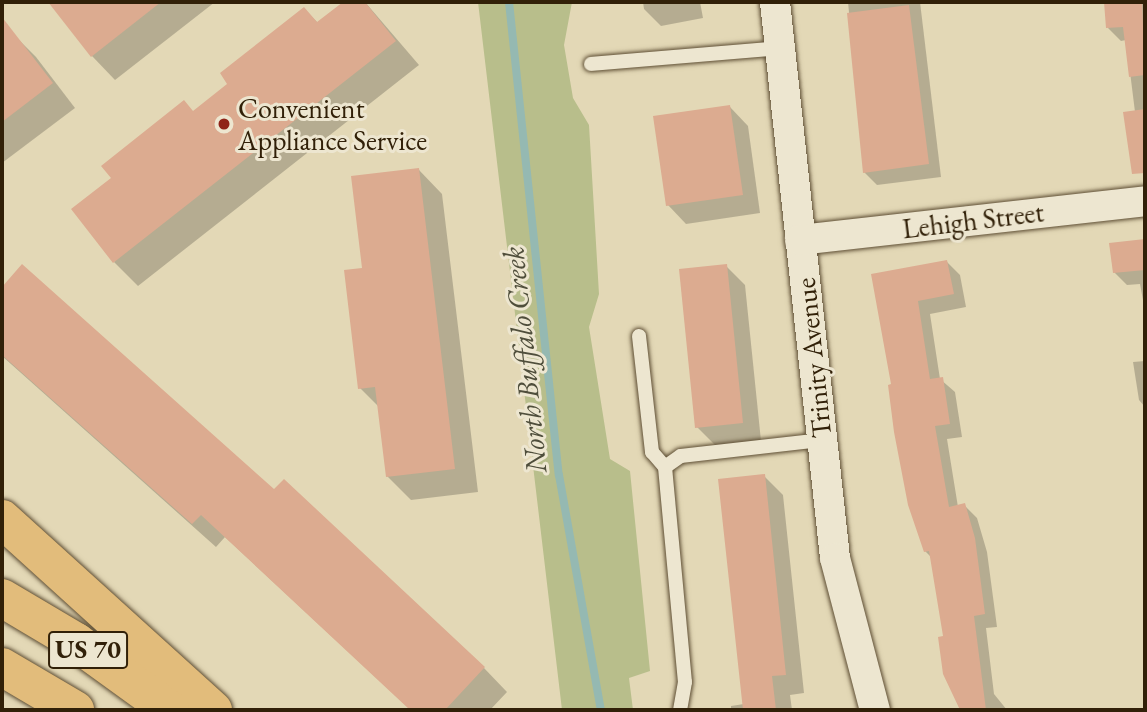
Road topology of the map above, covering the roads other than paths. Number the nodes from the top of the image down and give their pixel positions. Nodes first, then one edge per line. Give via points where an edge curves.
1 (775, 2) edge
2 (780, 48) junction
3 (591, 64) dead end
4 (1145, 201) edge
5 (800, 240) junction
6 (639, 336) dead end
7 (822, 440) junction
8 (665, 467) junction
9 (2, 519) edge
10 (2, 598) edge
11 (2, 667) edge
12 (75, 710) edge
13 (170, 710) edge
14 (213, 710) edge
15 (680, 710) edge
16 (875, 710) edge

1 - 2 street, Trinity Avenue
2 - 3 lane
2 - 5 street, Trinity Avenue
4 - 5 street, Lehigh Street
5 - 7 street, Trinity Avenue
6 - 8 lane via 652,452
7 - 8 lane via 681,456
7 - 16 street, Trinity Avenue via 835,558
8 - 15 lane via 685,682
9 - 14 highway
10 - 13 highway, US 70 via 76,642
11 - 12 highway, US 70

